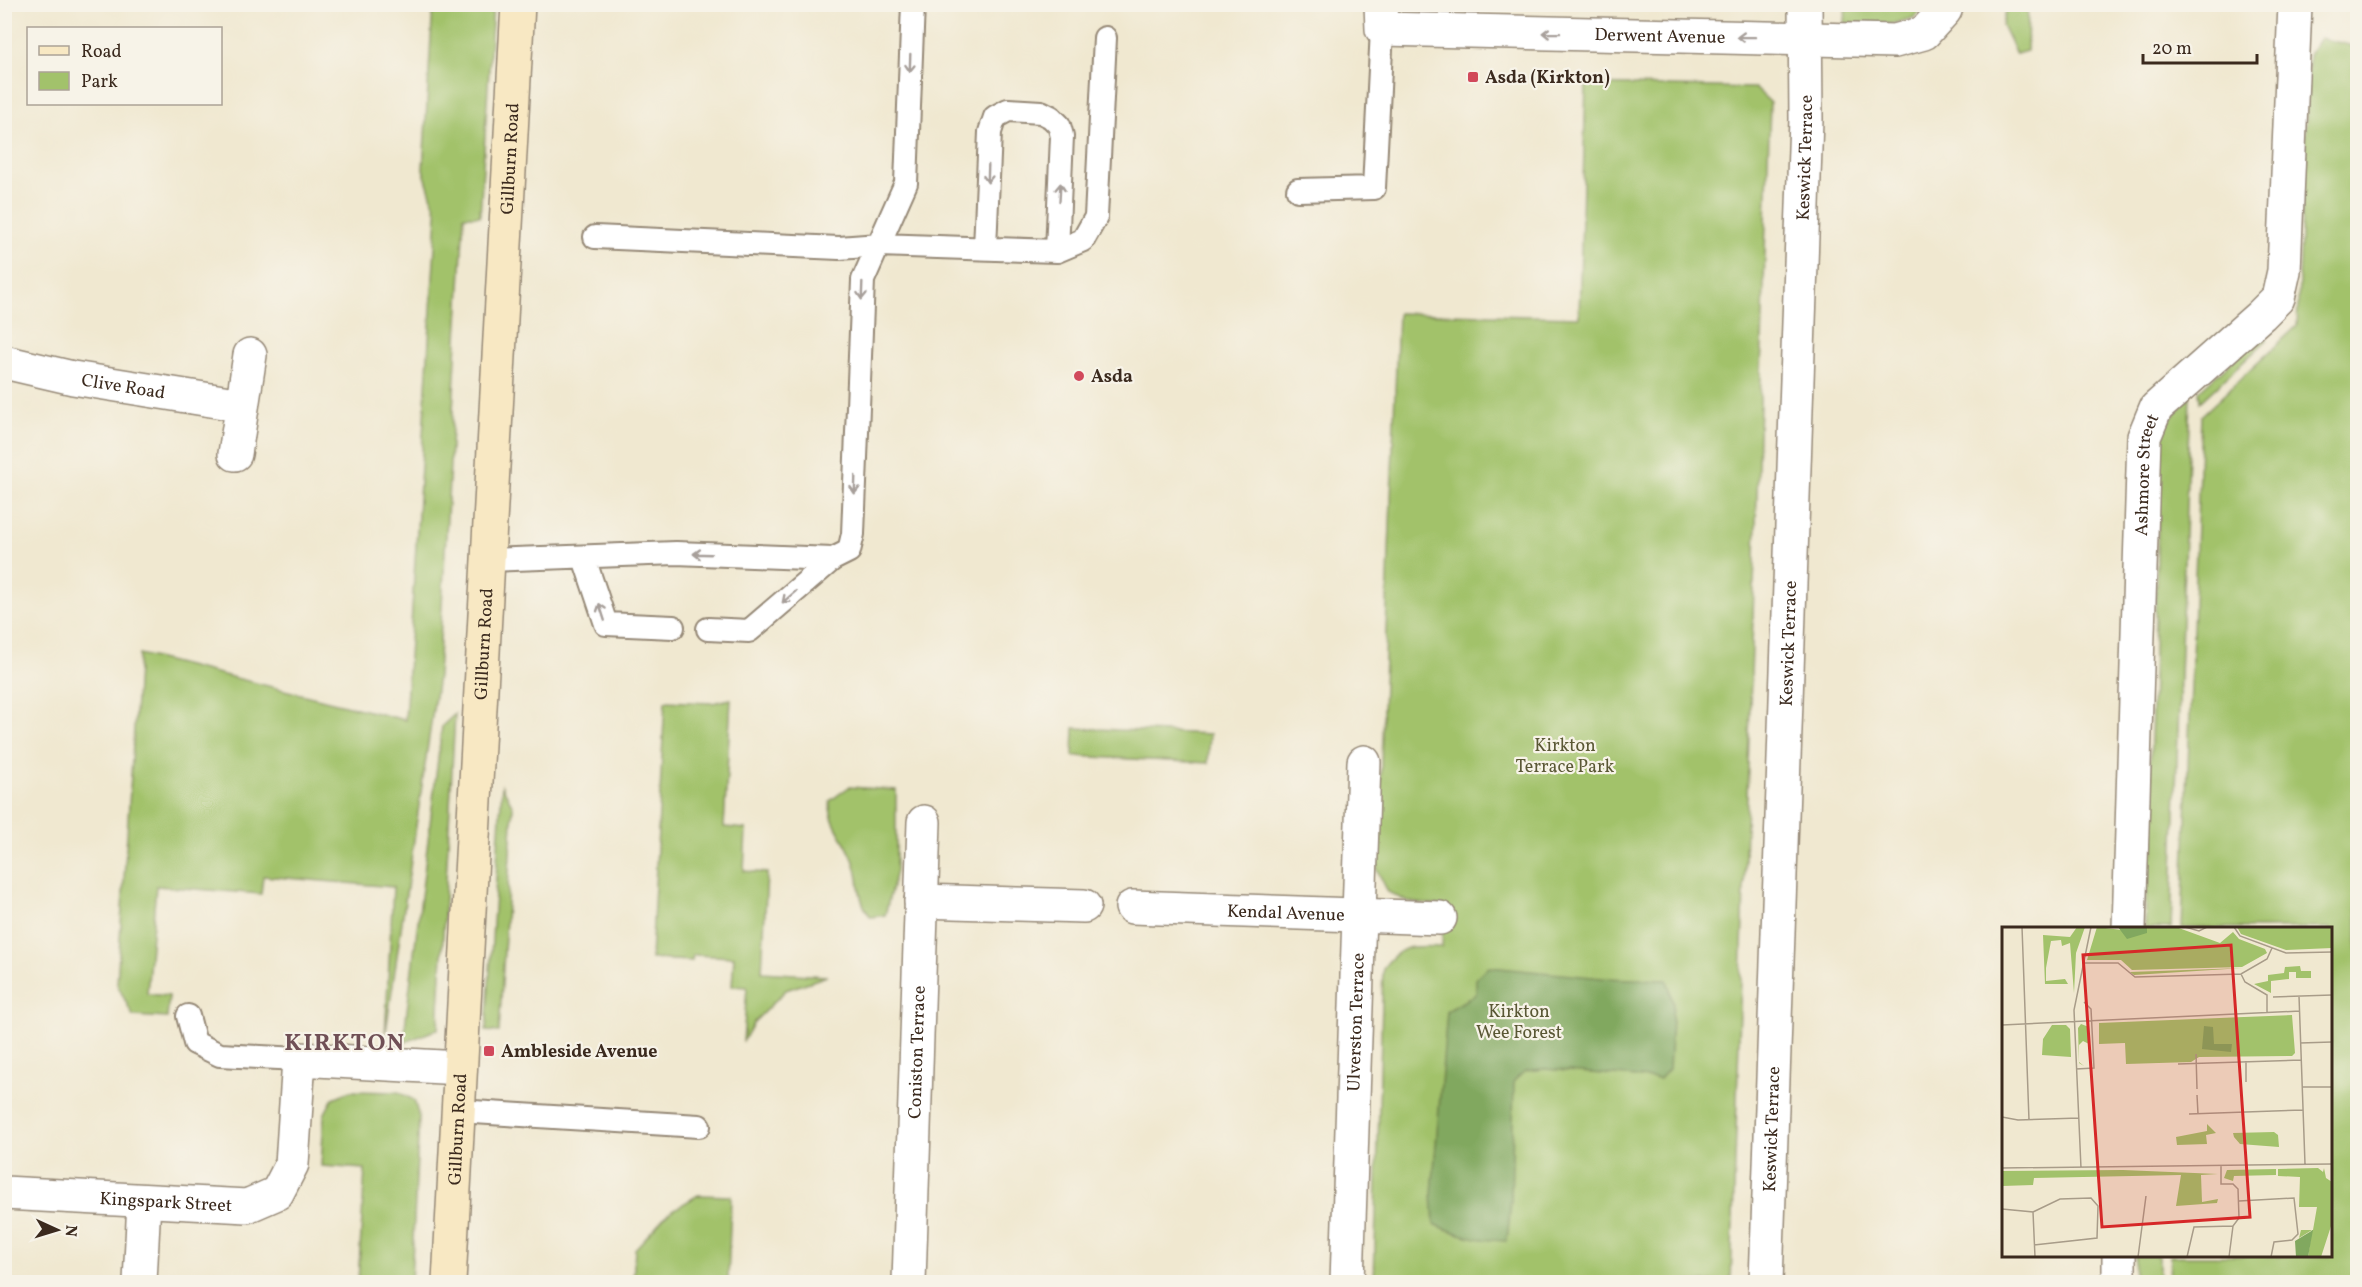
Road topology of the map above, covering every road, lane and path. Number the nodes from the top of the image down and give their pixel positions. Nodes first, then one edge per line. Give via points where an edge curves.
1 (518, 4) edge
2 (912, 4) edge
3 (1804, 4) edge
4 (1947, 4) edge
5 (2295, 4) edge
6 (1382, 17) edge
7 (1105, 38) dead end
8 (1804, 38) junction
9 (1298, 190) dead end
10 (595, 237) dead end
11 (879, 245) junction
12 (985, 248) junction
13 (1057, 250) junction
14 (250, 355) dead end
15 (4, 362) edge
16 (242, 405) junction
17 (235, 454) dead end
18 (584, 558) junction
19 (833, 559) junction
20 (487, 560) junction
21 (673, 627) dead end
22 (708, 629) dead end
23 (1364, 762) dead end
24 (924, 822) dead end
25 (921, 901) junction
26 (1084, 906) dead end
27 (1132, 907) dead end
28 (1358, 915) junction
29 (1440, 918) dead end
30 (2129, 927) edge
31 (188, 1016) dead end
32 (299, 1059) junction
33 (460, 1068) junction
34 (458, 1111) junction
35 (699, 1126) dead end
36 (4, 1193) edge
37 (144, 1201) junction
38 (2119, 1257) edge
39 (140, 1282) edge
40 (448, 1282) edge
41 (909, 1282) edge
42 (1347, 1282) edge
43 (1766, 1282) edge
44 (2119, 1282) edge

1 - 20 street, Gillburn Road
2 -> 11 lane via 906,183
3 - 8 street, Keswick Terrace
4 - 8 street, Derwent Avenue via 1924,33 1895,41
5 - 30 street, Ashmore Street via 2284,271 2278,298 2156,408 2144,437
8 -> 6 street, Derwent Avenue
6 - 9 lane via 1374,188
7 - 13 lane via 1096,216 1083,240
8 - 43 street, Keswick Terrace via 1806,119
10 - 11 lane via 839,248
11 - 12 lane
11 -> 19 lane via 862,280 853,534 849,551
12 - 13 lane
13 -> 12 lane via 1062,136 1059,125 1041,112 1008,110 995,117 990,132
14 - 16 street
15 - 16 street, Clive Road via 73,378
16 - 17 street
19 -> 18 lane via 676,553
18 - 20 lane
21 -> 18 lane via 606,624
19 -> 22 lane via 749,631
20 - 33 street, Gillburn Road
23 - 28 street, Ulverston Terrace
24 - 25 street, Coniston Terrace
25 - 26 street
25 - 41 street, Coniston Terrace
27 - 28 street, Kendal Avenue
28 - 29 street, Kendal Avenue
28 - 42 street, Ulverston Terrace
31 - 32 lane via 195,1042 220,1054
32 - 33 street
32 - 37 street, Kingspark Street via 292,1164 277,1193 247,1206
33 - 34 street, Gillburn Road
34 - 35 lane
34 - 40 street, Gillburn Road
36 - 37 street, Kingspark Street
37 - 39 street
38 - 44 street

